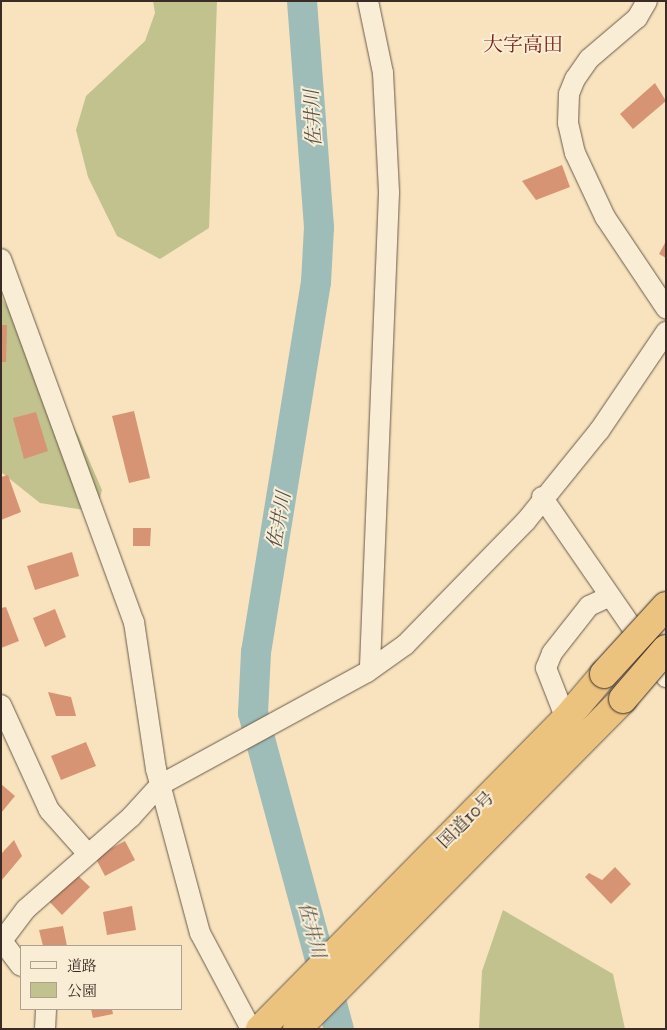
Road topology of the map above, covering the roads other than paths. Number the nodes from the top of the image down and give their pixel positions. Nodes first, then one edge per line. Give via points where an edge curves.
1 (368, 1) edge
2 (647, 1) edge
3 (1, 259) edge
4 (666, 308) edge
5 (666, 332) edge
6 (542, 497) junction
7 (610, 596) junction
8 (666, 606) edge
9 (666, 649) edge
10 (370, 670) junction
11 (666, 677) edge
12 (1, 705) edge
13 (566, 719) junction
14 (160, 785) junction
15 (88, 854) junction
16 (2, 941) edge
17 (20, 965) edge
18 (46, 1010) edge
19 (260, 1026) edge
20 (45, 1029) edge
21 (297, 1029) edge

1 - 10 street via 383,73 390,193
2 - 4 street via 637,18 589,59 575,79 569,94 568,123 575,152 604,217
3 - 14 street via 134,622
5 - 6 street via 599,431
6 - 7 street
6 - 10 street via 450,603
7 - 11 street
7 - 13 street via 590,606 552,653 546,668
8 - 13 highway, 国道10号, bridge
9 - 21 highway, 国道10号, bridge via 623,699 581,737 409,918
10 - 14 street
12 - 15 street via 49,810
13 - 19 highway, 国道10号
14 - 15 street
14 - 19 street via 206,949
15 - 16 street via 26,909
16 - 17 street
18 - 20 street

